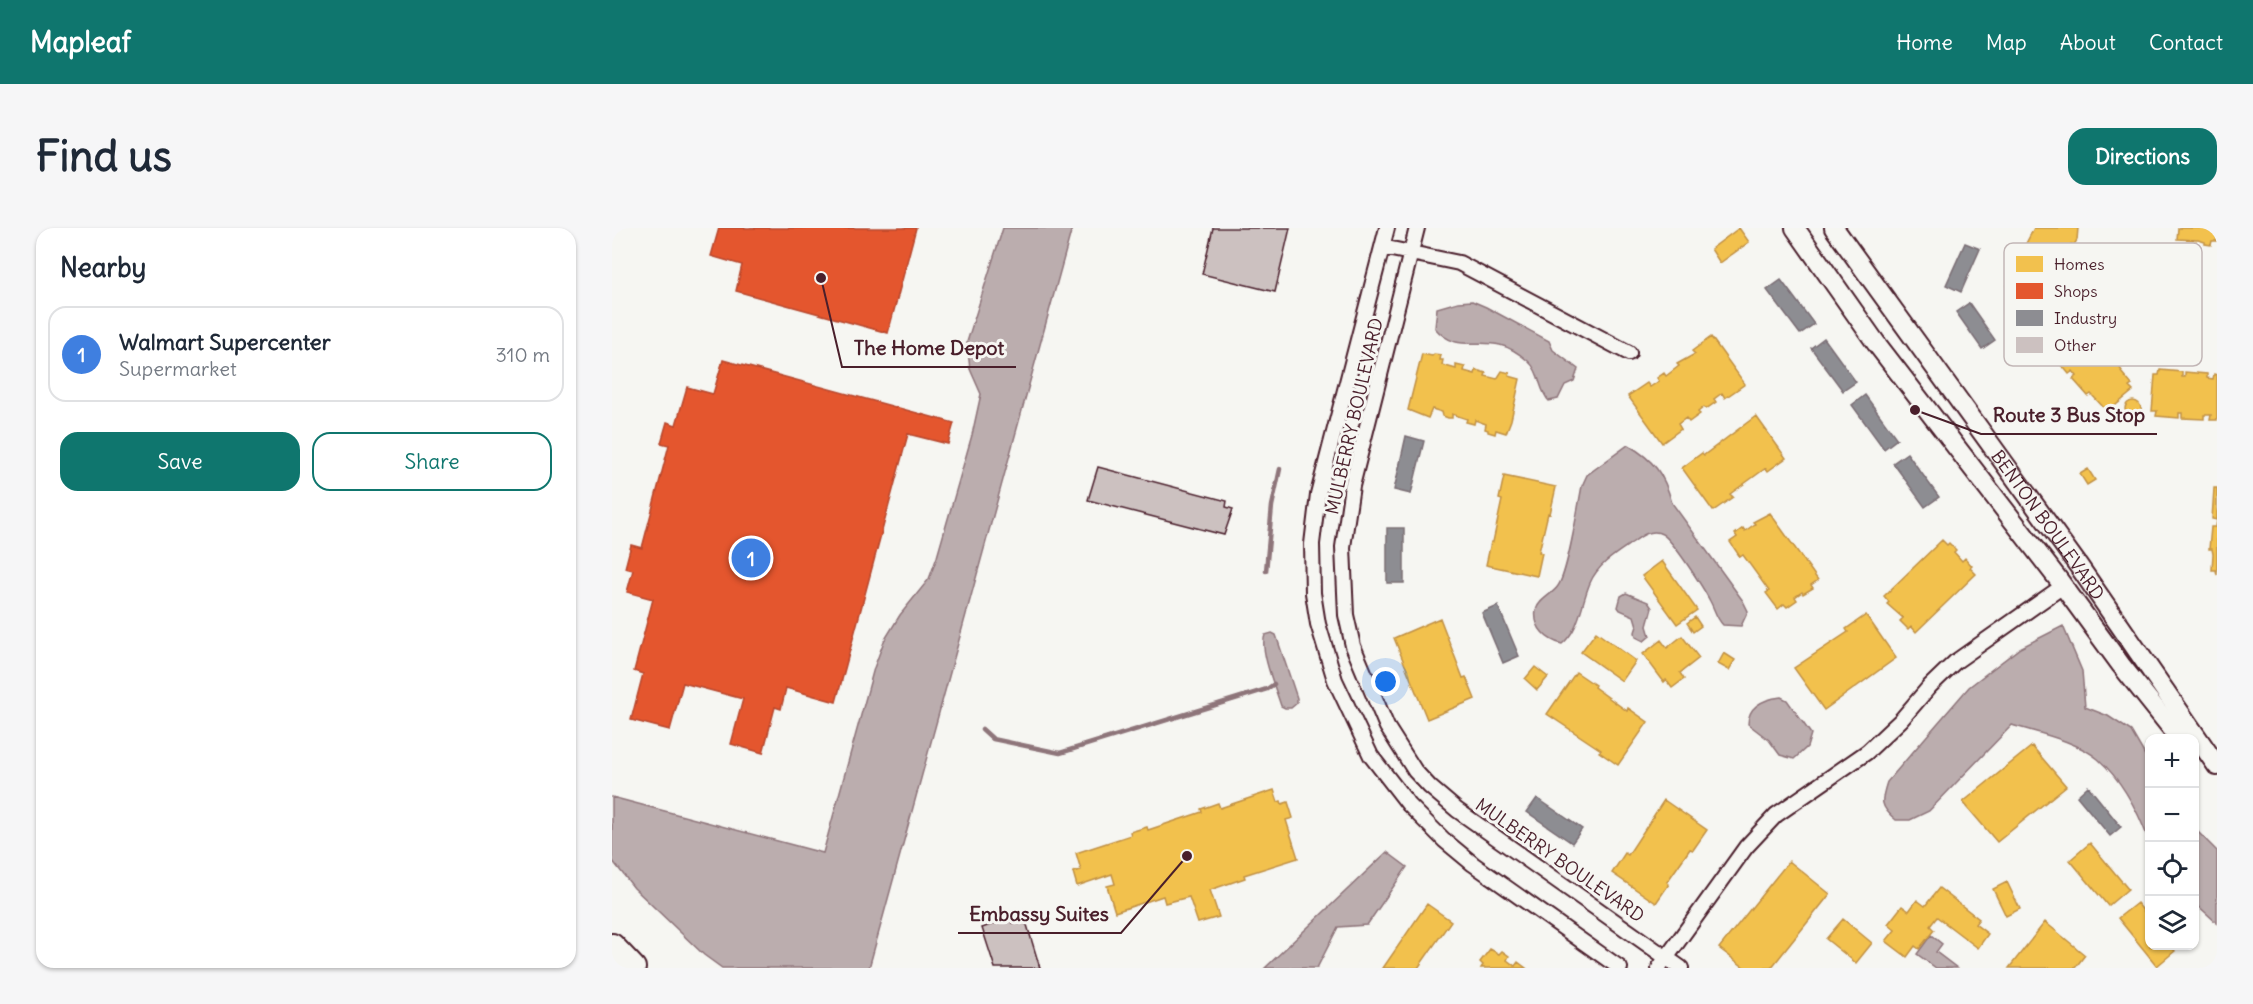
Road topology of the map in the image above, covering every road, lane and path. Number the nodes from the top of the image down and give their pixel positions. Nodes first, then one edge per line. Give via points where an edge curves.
1 (1387, 228) edge
2 (1417, 228) edge
3 (1796, 228) edge
4 (1833, 228) edge
5 (1382, 247) junction
6 (1411, 254) junction
7 (1629, 353) dead end
8 (2064, 586) junction
9 (2177, 734) edge
10 (2199, 760) edge
11 (2217, 766) edge
12 (2217, 776) edge
13 (612, 946) edge
14 (1663, 963) edge
15 (633, 968) edge
16 (1620, 968) edge
17 (1681, 968) edge

1 - 5 street, MULBERRY BOULEVARD
2 - 6 street, MULBERRY BOULEVARD
3 - 8 street, BENTON BOULEVARD via 1876,343
4 - 11 street, BENTON BOULEVARD via 2078,565
5 - 6 street
5 - 16 street, MULBERRY BOULEVARD via 1314,519 1313,593 1335,680 1371,756 1409,806 1473,864
6 - 7 street via 1459,263
6 - 14 street, MULBERRY BOULEVARD via 1349,506 1343,547 1346,615 1353,646 1387,727 1430,787
8 - 9 street, BENTON BOULEVARD
8 - 14 street via 1955,662 1867,752 1776,815 1746,847
10 - 12 street
13 - 15 highway
14 - 17 street, MULBERRY BOULEVARD

